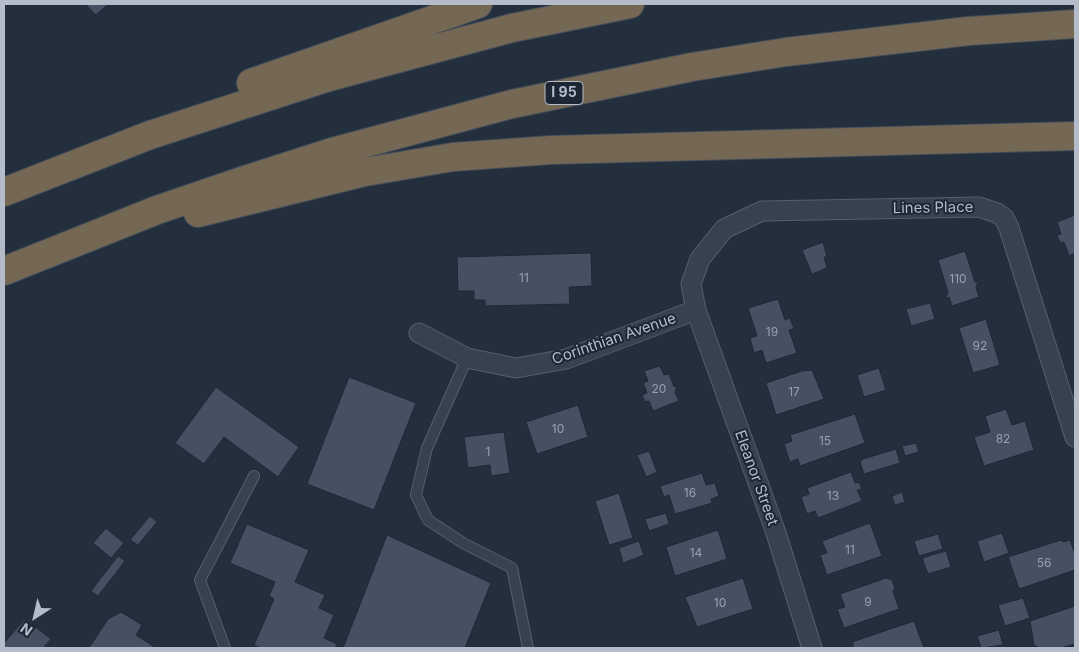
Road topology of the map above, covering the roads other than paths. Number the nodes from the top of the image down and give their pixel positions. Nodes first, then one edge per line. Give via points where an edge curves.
1 (478, 4) edge
2 (630, 4) edge
3 (1075, 24) edge
4 (1075, 136) edge
5 (61, 168) junction
6 (4, 192) edge
7 (70, 244) junction
8 (4, 271) edge
9 (696, 310) junction
10 (419, 333) dead end
11 (467, 358) junction
12 (1075, 438) edge
13 (254, 476) dead end
14 (225, 648) edge
15 (528, 648) edge
16 (812, 648) edge

1 - 5 highway via 267,76
2 - 5 highway via 512,28 329,77 238,104
3 - 7 highway, I 95 via 786,52 692,67 521,102 323,155 157,210
4 - 7 highway via 550,150 453,157 365,172
5 - 6 highway
7 - 8 highway, I 95
9 - 11 street, Corinthian Avenue via 566,359 516,368
9 - 12 street, Lines Place via 691,284 700,259 724,229 762,211 989,208 1004,218 1009,228
9 - 16 street, Eleanor Street via 776,533
10 - 11 street, Corinthian Avenue
11 - 15 lane via 427,448 416,495 428,520 512,568
13 - 14 lane via 200,580

